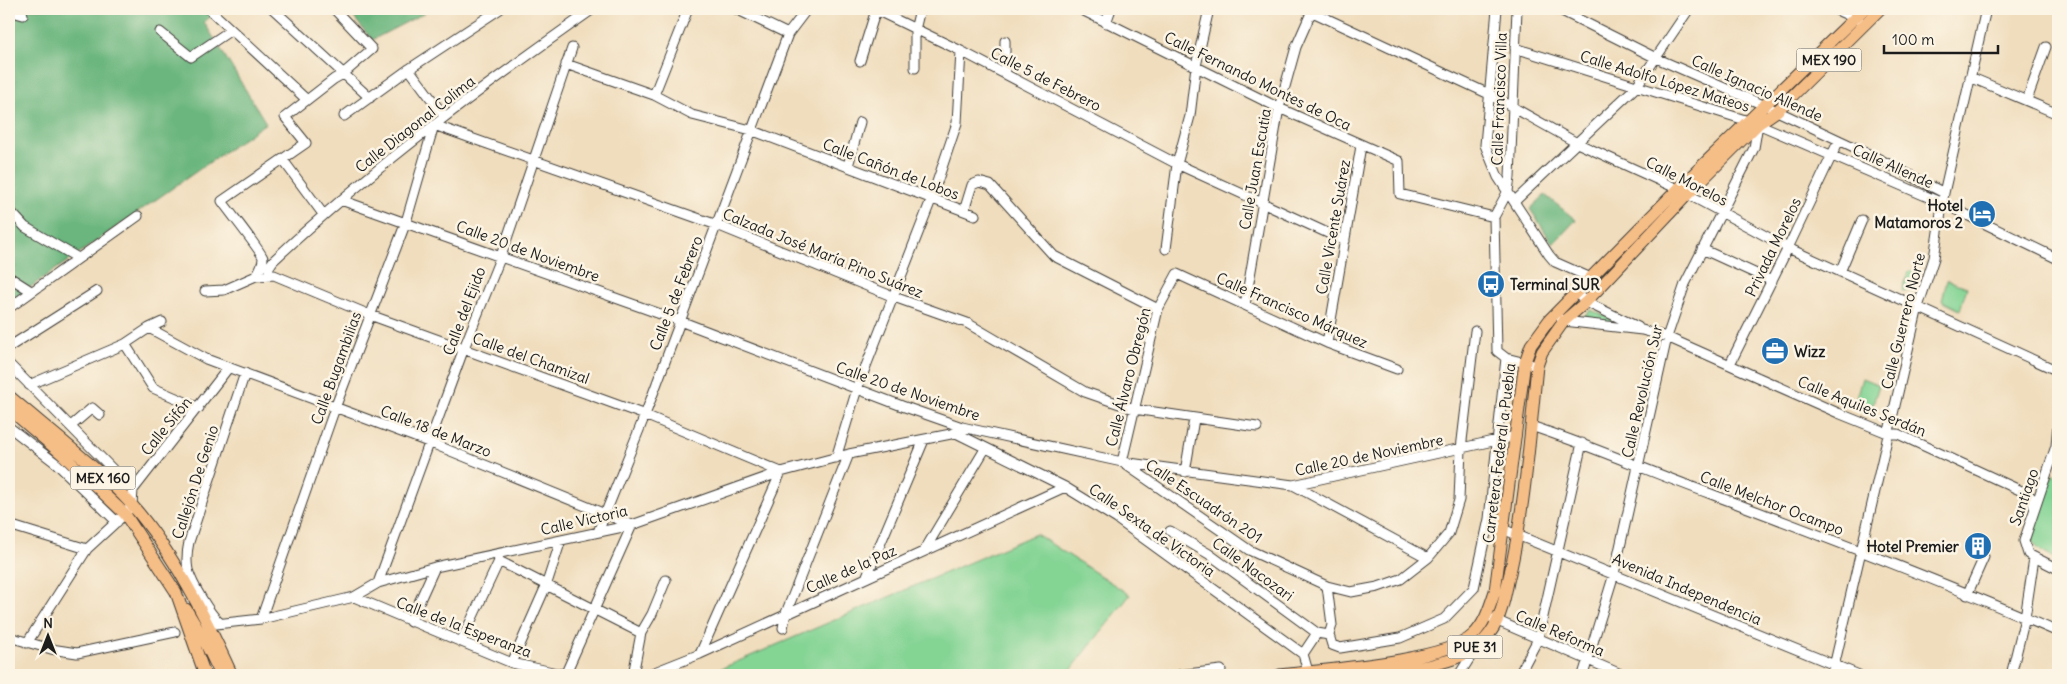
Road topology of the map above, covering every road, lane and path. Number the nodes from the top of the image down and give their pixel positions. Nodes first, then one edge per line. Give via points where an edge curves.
1 (21, 9) edge
2 (208, 9) edge
3 (273, 9) edge
4 (334, 9) edge
5 (500, 9) edge
6 (593, 9) edge
7 (688, 9) edge
8 (736, 9) edge
9 (807, 9) edge
10 (875, 9) edge
11 (920, 9) edge
12 (1080, 9) edge
13 (1111, 9) edge
14 (1209, 9) edge
15 (1497, 9) edge
16 (1517, 9) edge
17 (1558, 9) edge
18 (1689, 9) edge
19 (1834, 9) edge
20 (1864, 9) edge
21 (1880, 9) edge
22 (1986, 9) edge
23 (9, 11) edge
24 (1308, 11) edge
25 (1855, 17) junction
26 (1106, 23) junction
27 (1866, 23) junction
28 (231, 30) junction
29 (915, 30) junction
30 (160, 32) dead end
31 (788, 34) junction
32 (1005, 41) dead end
33 (2046, 47) dead end
34 (572, 48) dead end
35 (1514, 48) junction
36 (961, 51) junction
37 (1656, 58) junction
38 (860, 61) dead end
39 (566, 64) junction
40 (1196, 66) junction
41 (915, 68) dead end
42 (409, 69) junction
43 (343, 74) junction
44 (1005, 74) junction
45 (1970, 77) junction
46 (1636, 87) junction
47 (1491, 95) junction
48 (654, 96) junction
49 (370, 98) junction
50 (307, 100) junction
51 (2027, 100) junction
52 (1764, 105) junction
53 (1512, 107) junction
54 (1279, 108) junction
55 (1777, 111) junction
56 (2058, 114) edge
57 (344, 116) dead end
58 (444, 116) junction
59 (860, 122) dead end
60 (1753, 122) junction
61 (434, 125) junction
62 (751, 130) junction
63 (1839, 140) junction
64 (1577, 143) junction
65 (1361, 146) junction
66 (1833, 155) junction
67 (1875, 158) junction
68 (283, 160) junction
69 (532, 162) junction
70 (1177, 164) junction
71 (848, 166) junction
72 (1869, 171) junction
73 (1508, 191) junction
74 (1682, 192) junction
75 (1944, 193) junction
76 (341, 200) junction
77 (931, 200) junction
78 (1515, 201) junction
79 (1942, 203) junction
80 (1263, 205) junction
81 (964, 211) junction
82 (13, 214) dead end
83 (323, 214) junction
84 (1721, 214) junction
85 (975, 215) dead end
86 (138, 216) dead end
87 (1494, 217) junction
88 (1862, 220) dead end
89 (406, 222) junction
90 (717, 225) junction
91 (1345, 242) junction
92 (1788, 248) junction
93 (1166, 249) dead end
94 (1702, 249) junction
95 (501, 256) junction
96 (78, 258) junction
97 (2058, 259) edge
98 (1840, 272) junction
99 (269, 274) junction
100 (1177, 274) joint
101 (256, 276) junction
102 (9, 277) edge
103 (1591, 278) junction
104 (1772, 281) junction
105 (31, 291) junction
106 (97, 291) dead end
107 (205, 291) dead end
108 (1576, 293) junction
109 (894, 297) junction
110 (1586, 302) junction
111 (1245, 305) junction
112 (1918, 307) junction
113 (9, 308) edge
114 (1158, 309) junction
115 (370, 315) junction
116 (1560, 318) junction
117 (680, 321) junction
118 (162, 322) dead end
119 (149, 328) junction
120 (1642, 330) junction
121 (1475, 331) dead end
122 (1667, 337) junction
123 (1326, 343) junction
124 (125, 344) junction
125 (9, 347) edge
126 (464, 348) junction
127 (1506, 358) junction
128 (1526, 362) junction
129 (9, 364) edge
130 (1730, 364) junction
131 (1537, 366) junction
132 (229, 367) junction
133 (1397, 369) dead end
134 (2058, 371) edge
135 (245, 373) junction
136 (29, 385) junction
137 (857, 389) junction
138 (9, 396) edge
139 (199, 408) junction
140 (335, 408) junction
141 (9, 409) edge
142 (1134, 409) junction
143 (100, 415) dead end
144 (645, 415) junction
145 (1194, 419) junction
146 (2058, 423) edge
147 (71, 426) junction
148 (1531, 426) junction
149 (9, 427) edge
150 (1257, 427) dead end
151 (959, 430) junction
152 (1890, 434) junction
153 (1516, 436) junction
154 (1498, 438) junction
155 (924, 440) junction
156 (431, 442) junction
157 (2057, 442) edge
158 (1582, 443) junction
159 (985, 449) junction
160 (1461, 450) junction
161 (849, 454) junction
162 (836, 458) junction
163 (1122, 462) junction
164 (1639, 468) junction
165 (782, 472) junction
166 (1185, 472) junction
167 (1293, 485) junction
168 (1065, 487) junction
169 (133, 490) junction
170 (2034, 507) junction
171 (606, 512) junction
172 (124, 514) junction
173 (632, 525) junction
174 (9, 526) edge
175 (1505, 530) junction
176 (1170, 531) dead end
177 (598, 532) junction
178 (1517, 533) junction
179 (561, 540) junction
180 (87, 549) junction
181 (1557, 550) junction
182 (924, 551) junction
183 (1862, 551) junction
184 (498, 557) junction
185 (1984, 557) dead end
186 (1428, 558) junction
187 (2034, 558) junction
188 (435, 567) junction
189 (2058, 568) edge
190 (1614, 574) junction
191 (866, 578) junction
192 (666, 580) dead end
193 (378, 583) junction
194 (546, 586) junction
195 (1327, 586) junction
196 (176, 592) junction
197 (1968, 594) junction
198 (354, 597) junction
199 (594, 611) junction
200 (786, 613) junction
201 (1486, 616) junction
202 (2026, 618) junction
203 (260, 619) junction
204 (1498, 621) junction
205 (219, 622) junction
206 (410, 622) junction
207 (207, 625) junction
208 (783, 628) dead end
209 (175, 632) dead end
210 (2058, 632) edge
211 (641, 633) junction
212 (1317, 634) junction
213 (1329, 635) junction
214 (9, 637) edge
215 (1538, 639) junction
216 (461, 642) junction
217 (27, 643) junction
218 (1478, 646) junction
219 (700, 654) junction
220 (1303, 654) junction
221 (1588, 661) junction
222 (512, 663) junction
223 (1835, 666) junction
224 (1221, 670) dead end
225 (1361, 671) edge
226 (1336, 672) edge
227 (1308, 673) edge
228 (205, 675) edge
229 (221, 675) edge
230 (232, 675) edge
231 (566, 675) edge
232 (633, 675) edge
233 (647, 675) edge
234 (1179, 675) edge
235 (1280, 675) edge
236 (1459, 675) edge
237 (1518, 675) edge
238 (1584, 675) edge
239 (1623, 675) edge
240 (1832, 675) edge
241 (1858, 675) edge
242 (2011, 675) edge

1 - 23 street via 23,15
2 - 28 street
3 - 43 street
4 - 43 street via 372,49
5 - 42 street
6 - 58 street, Calle Diagonal Colima
7 - 48 street
8 - 31 street
9 - 31 street, Calle 5 de Febrero
10 - 29 street, Calle 5 de Febrero
10 - 38 street
11 - 29 street
12 - 26 street, Calle Fernando Montes de Oca
13 - 26 street
14 - 40 street
15 - 47 street, Calle Francisco Villa
16 - 35 street, Calle Francisco Villa
17 - 37 street, Calle Ignacio Allende
18 - 37 street
19 - 25 street
20 - 25 main road, MEX 190
21 - 27 main road, MEX 190
22 - 45 street, Calle Guerrero Norte
24 - 47 street, Calle Morelos
24 - 54 street, Calle Juan Escutia
25 - 27 street
25 - 52 main road, MEX 190
26 - 40 street, Calle Fernando Montes de Oca
27 - 55 main road, MEX 190
28 - 30 street via 191,57
28 - 50 street
29 - 36 street, Calle 5 de Febrero
29 - 41 street
31 - 62 street, Calle 5 de Febrero
32 - 44 street
33 - 51 street
34 - 39 street, Calle del Ejido
35 - 46 street, Calle Adolfo López Mateos
35 - 53 street, Calle Francisco Villa
36 - 44 street, Calle 5 de Febrero
36 - 77 street via 957,123
37 - 46 street
37 - 52 street, Calle Ignacio Allende
39 - 48 street, Calle Cañón de Lobos
39 - 69 street, Calle del Ejido
40 - 54 street, Calle Fernando Montes de Oca
40 - 70 street via 1190,116
42 - 49 street
42 - 58 street
43 - 49 street
43 - 50 street
44 - 70 street, Calle 5 de Febrero
45 - 51 street
45 - 75 street, Calle Guerrero Norte
46 - 60 street, Calle Adolfo López Mateos
46 - 64 street
47 - 53 street, Calle Morelos
47 - 73 street, Calle Francisco Villa via 1485,144 1498,177
48 - 62 street, Calle Cañón de Lobos via 692,115
49 - 57 street
50 - 68 street via 285,117 306,143
51 - 56 street
52 - 55 street, Calle Ignacio Allende
52 - 60 main road, Carretera Federal a Puebla / MEX 190
53 - 64 street, Calle Morelos
53 - 73 street, Calle Francisco Villa
54 - 65 street, Calle Fernando Montes de Oca
54 - 80 street, Calle Juan Escutia
55 - 60 main road, Carretera Federal a Puebla / MEX 190
55 - 63 street, Calle Ignacio Allende
58 - 61 street, Calle Diagonal Colima
59 - 71 street
60 - 66 street, Calle Adolfo López Mateos
60 - 74 main road, Carretera Federal a Puebla / MEX 190
60 - 84 street, Calle Revolución Sur via 1754,148
61 - 69 street, Calzada José María Pino Suárez
61 - 76 street, Calle Diagonal Colima
61 - 89 street, Calle Bugambilias
62 - 71 street, Calle Cañón de Lobos
62 - 90 street, Calle 5 de Febrero
63 - 66 street, Privada Morelos
63 - 67 street, Calle Ignacio Allende
64 - 74 street, Calle Morelos
64 - 78 street
65 - 87 street, Calle Fernando Montes de Oca via 1399,161 1400,194
65 - 91 street, Calle Vicente Suárez
66 - 72 street, Calle Allende
66 - 92 street, Privada Morelos
67 - 72 street
67 - 75 street, Calle Ignacio Allende
68 - 83 street
68 - 101 street via 222,201 260,251 262,267
69 - 90 street, Calzada José María Pino Suárez
69 - 95 street, Calle del Ejido
70 - 80 street
70 - 93 street
71 - 77 street, Calle Cañón de Lobos
72 - 79 street, Calle Allende
73 - 78 street, Calle Francisco Villa
73 - 87 street
74 - 84 street, Calle Morelos
74 - 103 main road, Carretera Federal a Puebla / MEX 190
74 - 110 main road, Carretera Federal a Puebla / MEX 190
75 - 79 street, Calle Guerrero Norte
76 - 83 street, Calle Diagonal Colima
76 - 89 street, Calle 20 de Noviembre
77 - 81 street, Calle Cañón de Lobos
77 - 109 street
78 - 103 street, Calle Francisco Villa via 1555,262
79 - 97 street
79 - 112 street, Calle Guerrero Norte via 1934,258
80 - 91 street
80 - 111 street, Calle Juan Escutia
81 - 85 street
81 - 114 street, Calle Cañón de Lobos via 972,185 979,182 990,185 1054,256
82 - 96 street via 26,227
83 - 99 street, Calle Diagonal Colima via 273,261
84 - 92 street, Calle Morelos
84 - 94 street, Calle Revolución Sur
86 - 96 street
87 - 127 street via 1498,351
88 - 98 street
89 - 95 street, Calle 20 de Noviembre
89 - 115 street, Calle Bugambilias
90 - 109 street, Calzada José María Pino Suárez
90 - 117 street, Calle 5 de Febrero
91 - 123 street, Calle Vicente Suárez
92 - 98 street, Calle Morelos
92 - 104 street, Privada Morelos
94 - 104 street
94 - 122 street, Calle Revolución Sur via 1684,284
95 - 117 street, Calle 20 de Noviembre
95 - 126 street, Calle del Ejido
96 - 105 street
98 - 112 street, Calle Morelos
99 - 101 street
99 - 115 street, Calle del Chamizal
100 - 111 street, Calle Francisco Márquez
100 - 114 street, Calle Álvaro Obregón
101 - 107 street via 233,288
102 - 105 street
103 - 108 main road, Carretera Federal a Puebla / MEX 190
104 - 130 street, Privada Morelos
105 - 113 street
106 - 125 street
108 - 110 street, Calle Aquiles Serdán
108 - 116 main road, Carretera Federal a Puebla / MEX 190
109 - 137 street
109 - 142 street, Calzada José María Pino Suárez via 967,323 1086,392
110 - 116 main road, Carretera Federal a Puebla / MEX 190
110 - 120 street, Calle Aquiles Serdán
111 - 123 street, Calle Francisco Márquez
112 - 134 street, Calle Morelos
112 - 152 street, Calle Guerrero Norte
114 - 142 street, Calle Álvaro Obregón
115 - 126 street, Calle del Chamizal
115 - 140 street, Calle Bugambilias
116 - 120 street, Calle Aquiles Serdán
116 - 128 main road, Carretera Federal a Puebla / MEX 190 via 1537,335
116 - 131 main road, Carretera Federal a Puebla / MEX 190
117 - 137 street, Calle 20 de Noviembre
117 - 144 street, Calle 5 de Febrero
118 - 119 street
119 - 124 street
119 - 132 street, Calle 18 de Marzo via 206,359
120 - 122 street, Calle Aquiles Serdán
121 - 160 street, Calle Escuadrón 201
122 - 130 street, Calle Aquiles Serdán
122 - 164 street, Calle Revolución Sur
123 - 133 street, Calle Francisco Márquez
124 - 136 street
124 - 139 street via 153,388
126 - 144 street, Calle del Chamizal
126 - 156 street, Calle del Ejido
127 - 128 street
127 - 154 street
128 - 131 street
128 - 153 main road, Carretera Federal a Puebla / MEX 190
129 - 136 street
130 - 152 street, Calle Aquiles Serdán
131 - 148 main road, Carretera Federal a Puebla / MEX 190
132 - 135 street, Calle 18 de Marzo
132 - 139 street, Calle Sifón
135 - 140 street, Calle 18 de Marzo
135 - 205 street, Callejón De Genio via 187,556 189,572 210,613
136 - 147 street
137 - 151 street, Calle 20 de Noviembre
137 - 162 street
138 - 172 main road, MEX 160 via 70,447
139 - 169 street, Calle Sifón
140 - 156 street, Calle 18 de Marzo
140 - 203 street, Calle Bugambilias
141 - 172 main road, MEX 160 via 62,454
142 - 145 street, Calzada José María Pino Suárez
142 - 163 street, Calle Álvaro Obregón
143 - 147 street via 92,408
144 - 165 street, Calle del Chamizal
144 - 171 street, Calle 5 de Febrero
145 - 150 street, Calzada José María Pino Suárez
145 - 166 street
146 - 157 street, Santiago
147 - 169 street
148 - 158 street, Calle Melchor Ocampo
148 - 178 main road, Carretera Federal a Puebla / MEX 190
149 - 172 street
151 - 155 street, Calle Victoria
151 - 159 street, Calle Sexta de Victoria
151 - 163 street, Calle 20 de Noviembre
152 - 170 street, Calle Aquiles Serdán via 1898,434 2026,493 2032,497
152 - 183 street, Calle Guerrero Norte
153 - 154 street, Calle 20 de Noviembre
153 - 175 main road, Carretera Federal a Puebla / MEX 190
154 - 160 street, Calle 20 de Noviembre
154 - 213 street via 1489,520 1474,588 1444,619 1400,638 1340,648 1332,645
155 - 161 street, Calle Victoria
155 - 191 street
156 - 171 street, Calle 18 de Marzo
156 - 193 street, Calle del Ejido
157 - 170 street, Santiago
158 - 164 street, Calle Melchor Ocampo
158 - 181 street
159 - 168 street, Calle Sexta de Victoria
159 - 182 street
160 - 167 street, Calle 20 de Noviembre
160 - 186 street, Calle Escuadrón 201 via 1457,508 1449,533
161 - 162 street, Calle Victoria
161 - 200 street
162 - 165 street, Calle Victoria
163 - 166 street, Calle 20 de Noviembre
163 - 195 street, Calle Escuadrón 201 via 1249,550
164 - 183 street, Calle Melchor Ocampo
164 - 190 street, Calle Revolución Sur
165 - 173 street, Calle Victoria
165 - 219 street
166 - 167 street, Calle 20 de Noviembre
167 - 186 street
168 - 182 street, Calle de la Paz
168 - 220 street, Calle Sexta de Victoria via 1117,520
169 - 172 street
170 - 187 street, Santiago via 2024,541 2028,554
171 - 173 street, Calle 18 de Marzo
171 - 177 street, Calle 5 de Febrero
172 - 180 street
172 - 196 main road, MEX 160
172 - 207 main road, MEX 160 via 180,576
173 - 177 street, Calle Victoria
173 - 199 street
174 - 180 street
175 - 178 street, Avenida Independencia
175 - 201 main road, Carretera Federal a Puebla / PUE 31 via 1495,591
176 - 212 street, Calle Nacozari via 1209,554
177 - 179 street, Calle Victoria
178 - 181 street, Avenida Independencia
178 - 204 main road, Carretera Federal a Puebla / PUE 31
179 - 184 street, Calle Victoria
179 - 194 street
180 - 217 street
181 - 190 street, Avenida Independencia
181 - 215 street
182 - 191 street, Calle de la Paz
183 - 197 street, Calle Melchor Ocampo
183 - 223 street, Calle Guerrero Norte
184 - 188 street, Calle Victoria
184 - 194 street
184 - 216 street
185 - 197 street
186 - 195 street, Calle Escuadrón 201 via 1401,579 1378,587 1351,592
187 - 189 street
187 - 202 street
188 - 193 street, Calle Victoria
188 - 206 street
190 - 221 street, Calle Revolución Sur
190 - 223 street, Avenida Independencia
191 - 200 street, Calle de la Paz
192 - 211 street
193 - 198 street, Calle Victoria
194 - 199 street
194 - 222 street
195 - 213 street via 1332,624
196 - 228 main road
196 - 229 main road, MEX 160
197 - 202 street, Calle Melchor Ocampo
198 - 203 street, Calle Victoria
198 - 206 street, Calle de la Esperanza
199 - 211 street
199 - 231 street
200 - 208 street
200 - 219 street, Calle de la Paz
201 - 204 street, Calle Reforma
201 - 225 main road, Carretera Federal a Puebla / PUE 31 via 1473,636 1457,645
202 - 210 street, Calle Melchor Ocampo
202 - 242 street
203 - 205 street, Calle Victoria
204 - 215 street, Calle Reforma
204 - 218 main road, Carretera Federal a Puebla / PUE 31
205 - 207 street, Calle Victoria
206 - 216 street, Calle de la Esperanza
207 - 230 main road, MEX 160
209 - 217 street via 77,652
211 - 232 street
212 - 213 street
212 - 220 street
214 - 217 street
215 - 221 street, Calle Reforma
215 - 237 street
216 - 222 street, Calle de la Esperanza
218 - 225 main road, Carretera Federal a Puebla / PUE 31 via 1432,664
218 - 236 street
219 - 233 street, Calle de la Paz
220 - 227 street
221 - 238 street, Calle Revolución Sur
221 - 239 street, Calle Reforma
222 - 231 street, Calle de la Esperanza
223 - 240 street, Calle Guerrero Norte
223 - 241 street, Avenida Independencia
224 - 234 street
225 - 226 main road, Carretera Federal a Puebla / PUE 31
226 - 227 main road, Carretera Federal a Puebla / PUE 31
227 - 235 main road, Carretera Federal a Puebla / PUE 31

